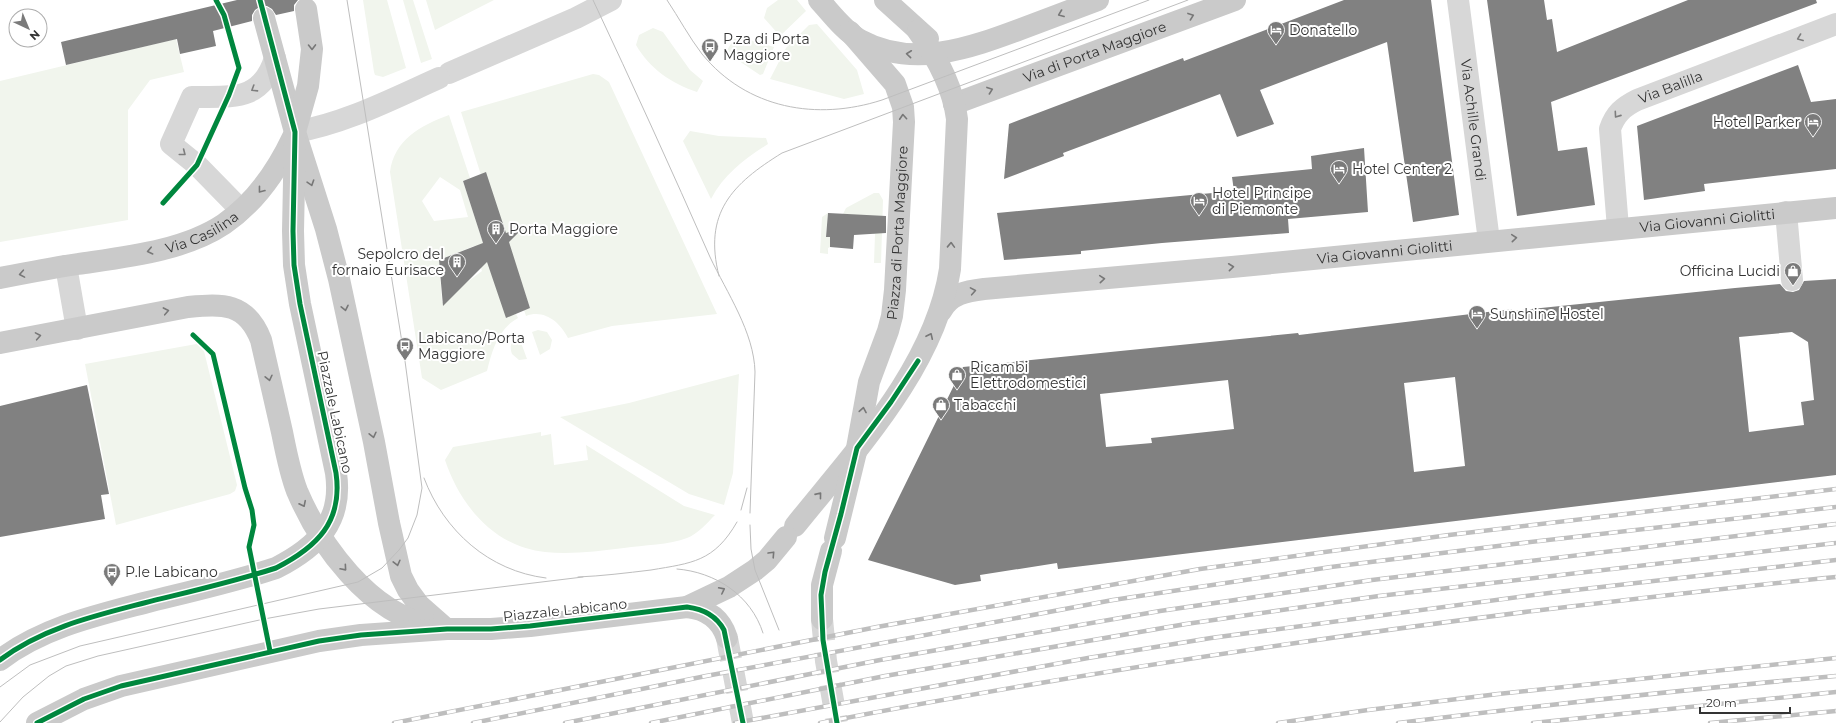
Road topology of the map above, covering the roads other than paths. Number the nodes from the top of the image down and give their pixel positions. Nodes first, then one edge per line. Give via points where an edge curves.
1 (611, 0) edge
2 (819, 0) edge
3 (885, 0) edge
4 (1098, 0) edge
5 (1235, 0) edge
6 (1458, 0) edge
7 (262, 8) edge
8 (306, 9) dead end
9 (1836, 24) edge
10 (918, 31) junction
11 (850, 32) junction
12 (962, 49) junction
13 (933, 54) junction
14 (275, 58) junction
15 (954, 104) junction
16 (295, 132) junction
17 (1836, 208) edge
18 (241, 210) junction
19 (1786, 212) junction
20 (1618, 228) junction
21 (1489, 241) junction
22 (66, 266) junction
23 (0, 278) edge
24 (1792, 280) dead end
25 (941, 311) junction
26 (78, 329) junction
27 (0, 343) edge
28 (857, 448) junction
29 (321, 536) junction
30 (755, 570) joint
31 (688, 608) junction
32 (822, 619) tunnel mouth
33 (447, 629) junction
34 (727, 638) tunnel mouth
35 (0, 660) edge
36 (43, 720) edge

1 - 16 street via 576,18 346,118
2 - 11 main road, Piazza di Porta Maggiore
3 - 10 main road, Piazza di Porta Maggiore
4 -> 12 main road
15 -> 5 main road, Via di Porta Maggiore
6 - 21 street, Via Achille Grandi
7 - 14 main road, Piazzale Labicano
8 -> 16 main road, Piazzale Labicano via 311,34 311,63 308,86
9 -> 20 street, Via Balilla via 1636,100 1623,108 1610,129
10 - 12 main road, Piazza di Porta Maggiore via 938,44
10 - 13 main road, Piazza di Porta Maggiore
13 -> 11 main road, Piazza di Porta Maggiore via 918,55 888,50 866,43
28 -> 11 main road, Piazza di Porta Maggiore via 869,382 892,316 904,122 903,107 895,84
12 - 13 main road, Piazza di Porta Maggiore
13 - 15 main road, Piazza di Porta Maggiore
14 - 16 main road, Piazzale Labicano
14 -> 18 street via 267,78 252,92 192,97 171,144 197,165
25 -> 15 main road, Piazza di Porta Maggiore via 950,269 957,124
16 -> 18 main road, Via Casilina via 272,176 257,196
16 - 29 main road, Piazzale Labicano via 294,265 338,486 331,521
16 -> 33 main road, Piazzale Labicano via 339,279 401,576 419,605
17 - 19 main road, Via Giovanni Giolitti
18 -> 22 main road, Via Casilina via 207,234 172,246
19 - 20 main road, Via Giovanni Giolitti
19 - 24 street
21 -> 20 main road, Via Giovanni Giolitti
25 -> 21 main road, Via Giovanni Giolitti via 950,299 978,290
22 -> 23 main road, Via Casilina
22 - 26 street
28 -> 25 main road, Piazza di Porta Maggiore via 907,379
27 -> 26 main road
26 -> 29 main road, Piazzale Labicano via 188,307 232,307 245,315 255,326 261,340 293,478
30 -> 28 main road, Piazza di Porta Maggiore via 767,560
28 - 32 main road via 822,585
29 -> 33 main road, Piazzale Labicano via 338,561 385,606 410,620
29 - 35 main road, Piazzale Labicano via 298,557 276,568 88,618 22,644
31 -> 30 main road, Piazzale Labicano
31 - 33 main road, Piazzale Labicano via 516,628
31 - 34 main road via 702,610 713,616 722,626
33 - 36 main road, Piazzale Labicano via 339,638 259,653 121,686 84,699

